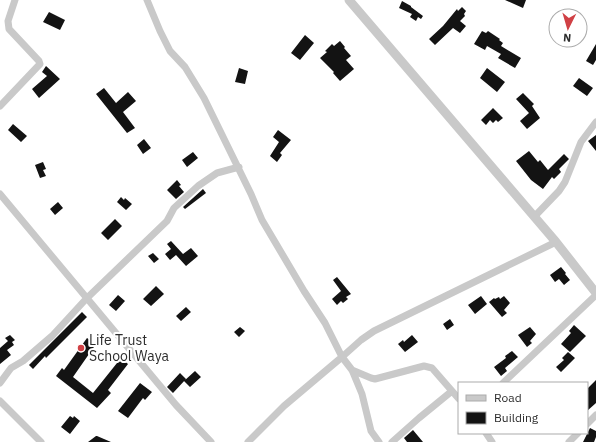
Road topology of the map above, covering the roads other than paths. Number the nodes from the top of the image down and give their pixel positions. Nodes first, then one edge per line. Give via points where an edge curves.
1 (15, 0) edge
2 (147, 0) edge
3 (349, 0) edge
4 (0, 106) edge
5 (596, 122) edge
6 (239, 167) junction
7 (0, 194) edge
8 (534, 217) junction
9 (556, 242) junction
10 (596, 294) edge
11 (86, 299) junction
12 (342, 357) junction
13 (352, 370) junction
14 (504, 382) edge
15 (0, 383) edge
16 (452, 392) junction
17 (458, 398) edge
18 (0, 401) edge
19 (596, 416) edge
20 (588, 423) edge
21 (577, 434) edge
22 (41, 442) edge
23 (211, 442) edge
24 (248, 442) edge
25 (379, 442) edge
26 (392, 442) edge
27 (569, 442) edge

1 - 4 street via 8,21 9,29 40,64
2 - 6 street via 170,51 199,88
3 - 8 street
5 - 8 street via 581,142 565,182
6 - 11 street via 217,173 184,198 174,208 167,221
6 - 12 street via 262,220 325,323
7 - 11 street
8 - 9 street
9 - 10 street
9 - 12 street via 374,331
10 - 14 street
11 - 15 street via 52,336 11,368
11 - 23 street via 176,405
12 - 13 street
12 - 24 street via 284,406
13 - 16 street via 375,379 429,366
13 - 25 street via 362,394 371,431
16 - 17 street
16 - 26 street
18 - 22 street
19 - 20 street
21 - 27 street

